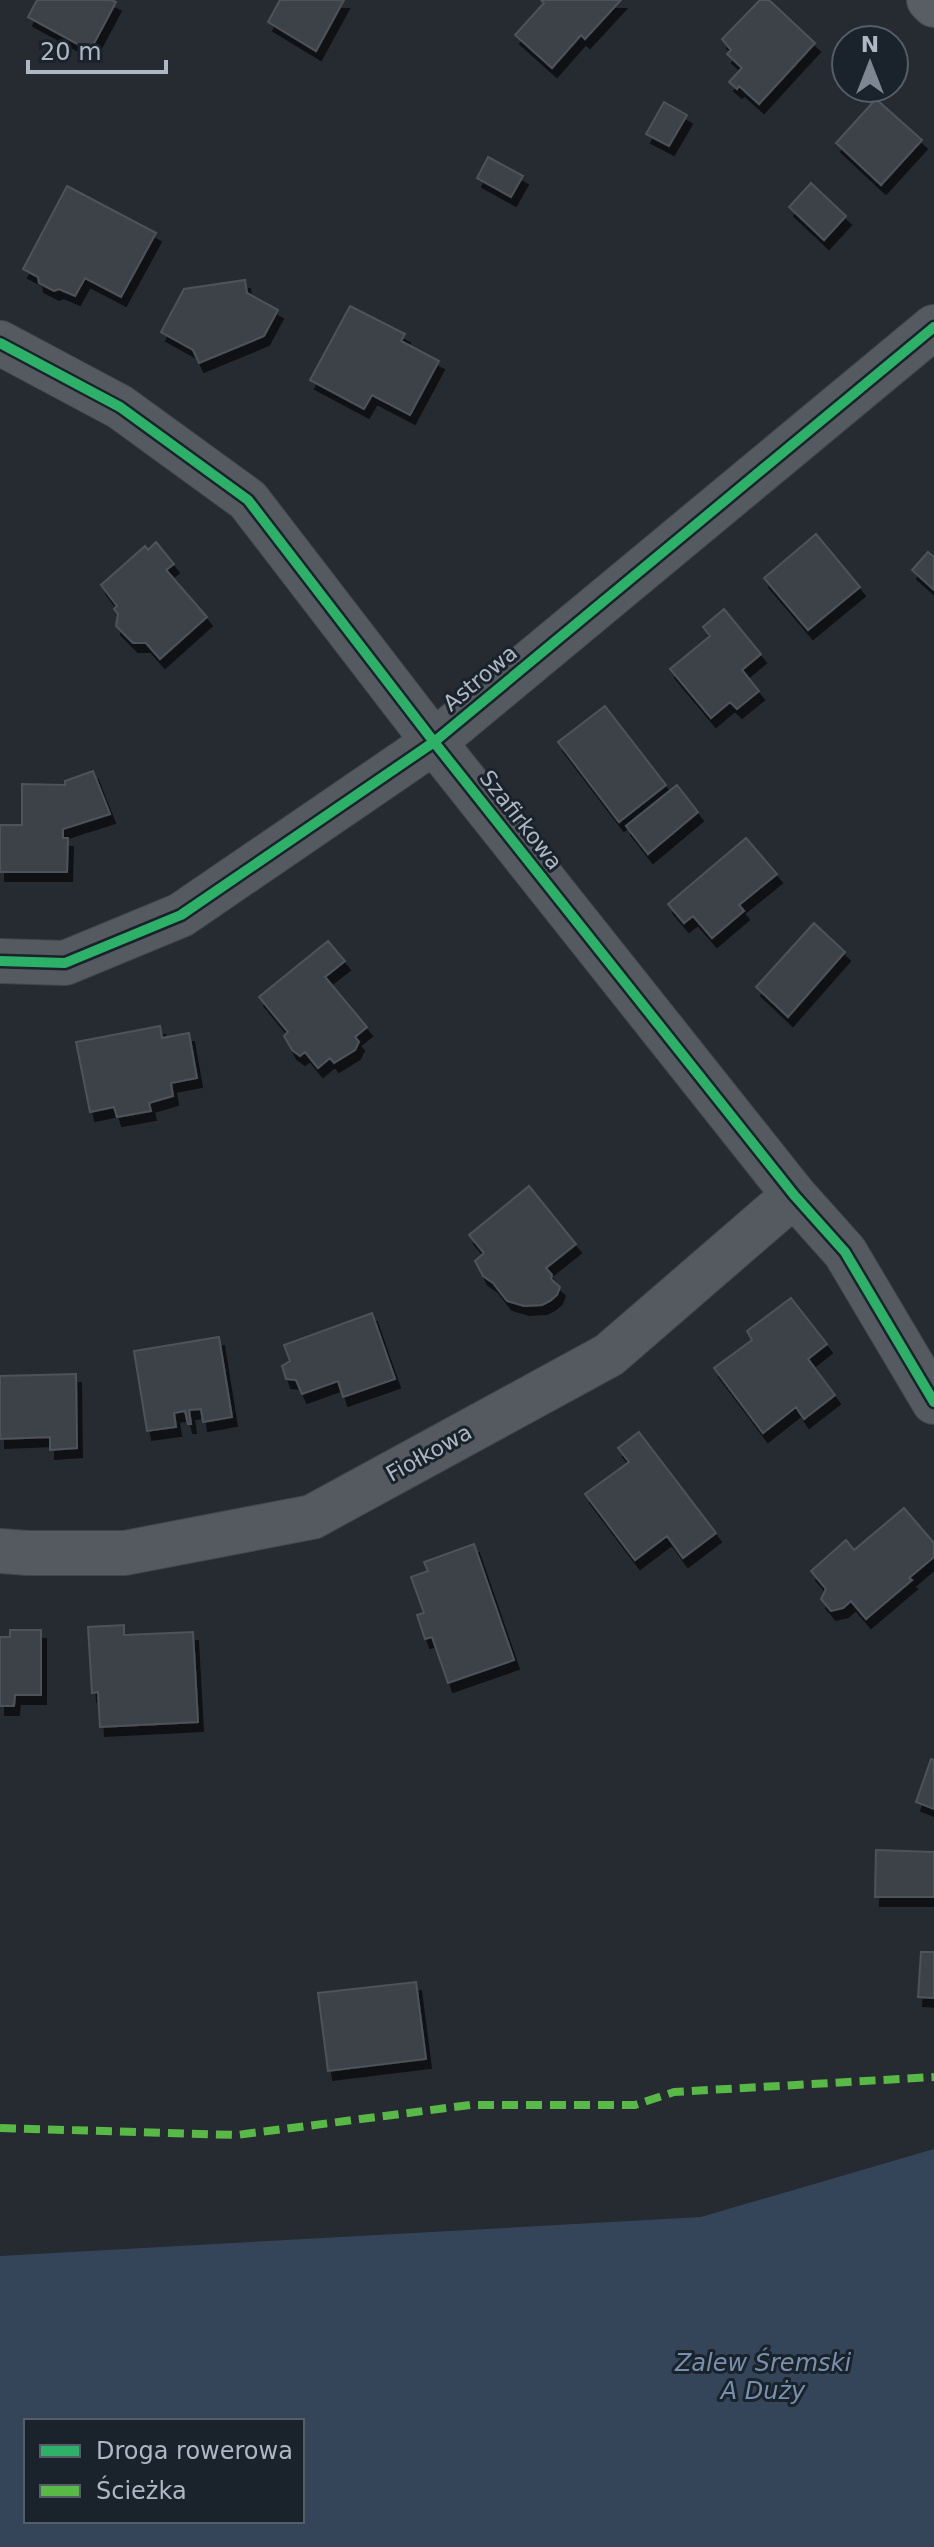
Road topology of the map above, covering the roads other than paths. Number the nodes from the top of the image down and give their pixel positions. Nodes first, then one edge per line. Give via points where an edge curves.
1 (929, 0) edge
2 (934, 5) edge
3 (934, 327) edge
4 (0, 343) edge
5 (434, 742) junction
6 (0, 961) edge
7 (794, 1195) junction
8 (934, 1402) edge
9 (0, 1551) edge

1 - 2 main road
3 - 5 street, Astrowa
4 - 5 street, Szafirkowa via 120,407 248,500
5 - 6 street, Astrowa via 181,915 65,963
5 - 7 street, Szafirkowa
7 - 8 street, Szafirkowa via 845,1252
7 - 9 street, Fiołkowa via 609,1355 312,1517 125,1553

